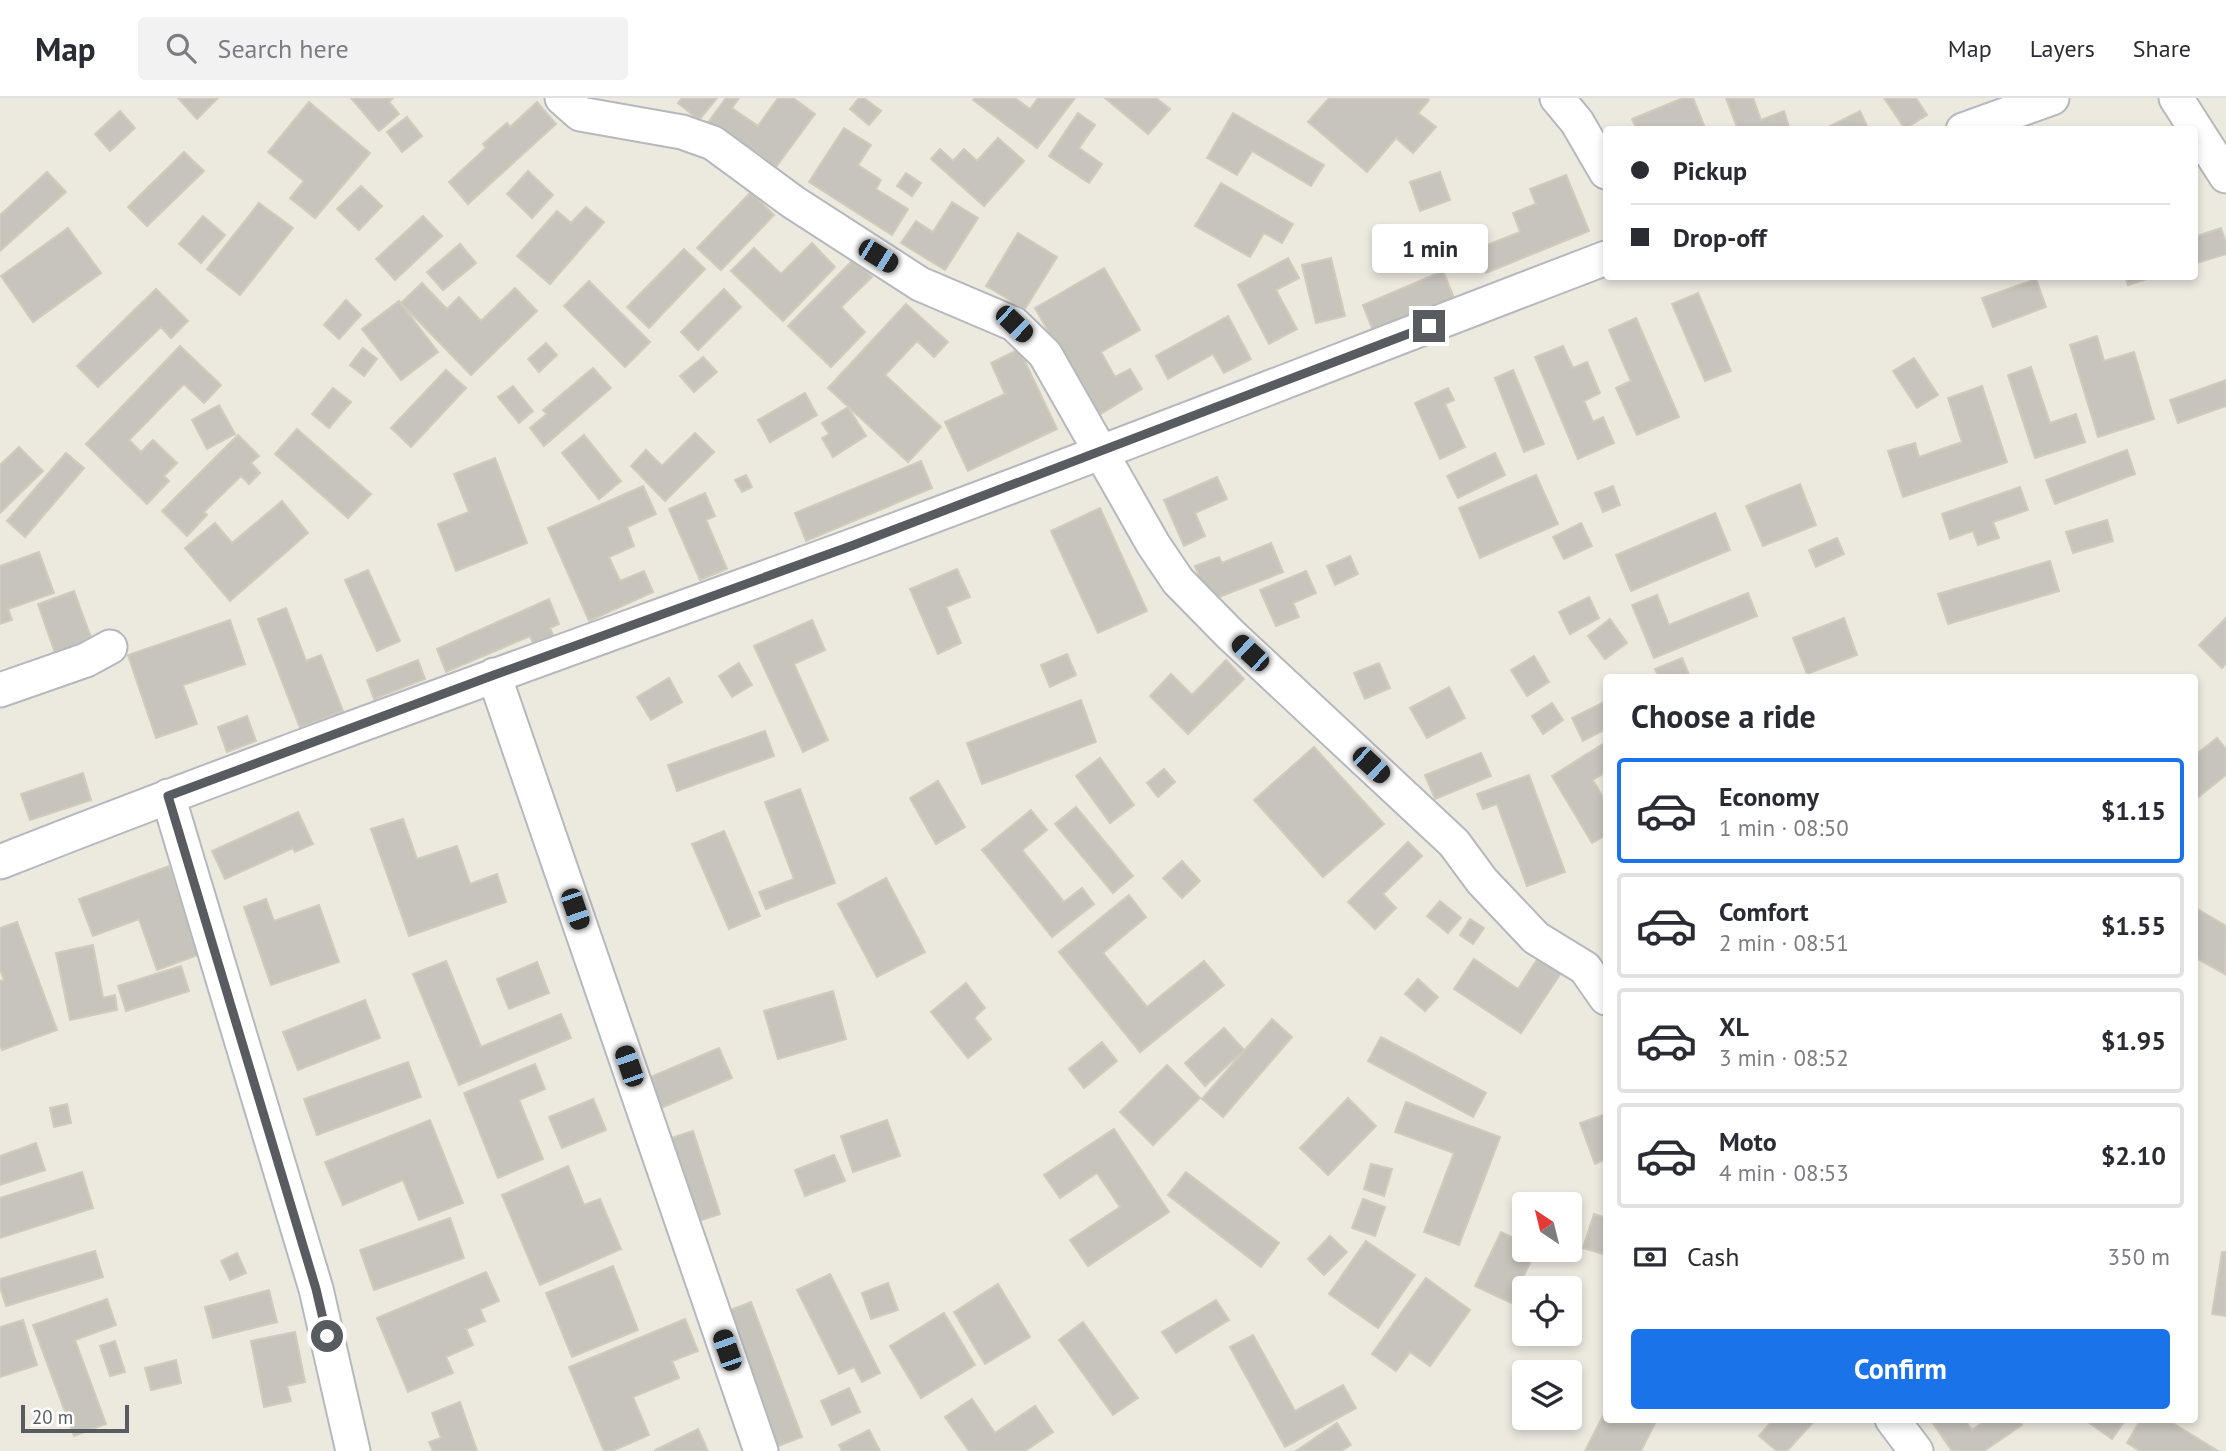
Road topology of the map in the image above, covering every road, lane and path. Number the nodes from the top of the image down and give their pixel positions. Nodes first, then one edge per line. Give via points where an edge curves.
1 (1557, 98) edge
2 (2052, 98) edge
3 (2176, 98) edge
4 (579, 103) edge
5 (1974, 126) edge
6 (2194, 126) edge
7 (2198, 132) edge
8 (1603, 167) edge
9 (2226, 176) edge
10 (1603, 259) edge
11 (1099, 452) junction
12 (110, 647) dead end
13 (494, 675) junction
14 (0, 690) edge
15 (168, 796) junction
16 (0, 862) edge
17 (1603, 994) edge
18 (1895, 1423) edge
19 (353, 1451) edge
20 (761, 1451) edge
21 (1916, 1451) edge

1 - 8 street
2 - 5 street
3 - 6 street
4 - 11 street via 713,143 793,202 920,284 1014,324 1045,354
7 - 9 street
10 - 11 street
11 - 13 street
11 - 17 street via 1178,582 1454,843 1482,881 1536,938 1585,968
12 - 14 street
13 - 15 street
13 - 20 street
15 - 16 street
15 - 19 street via 316,1289
18 - 21 street

